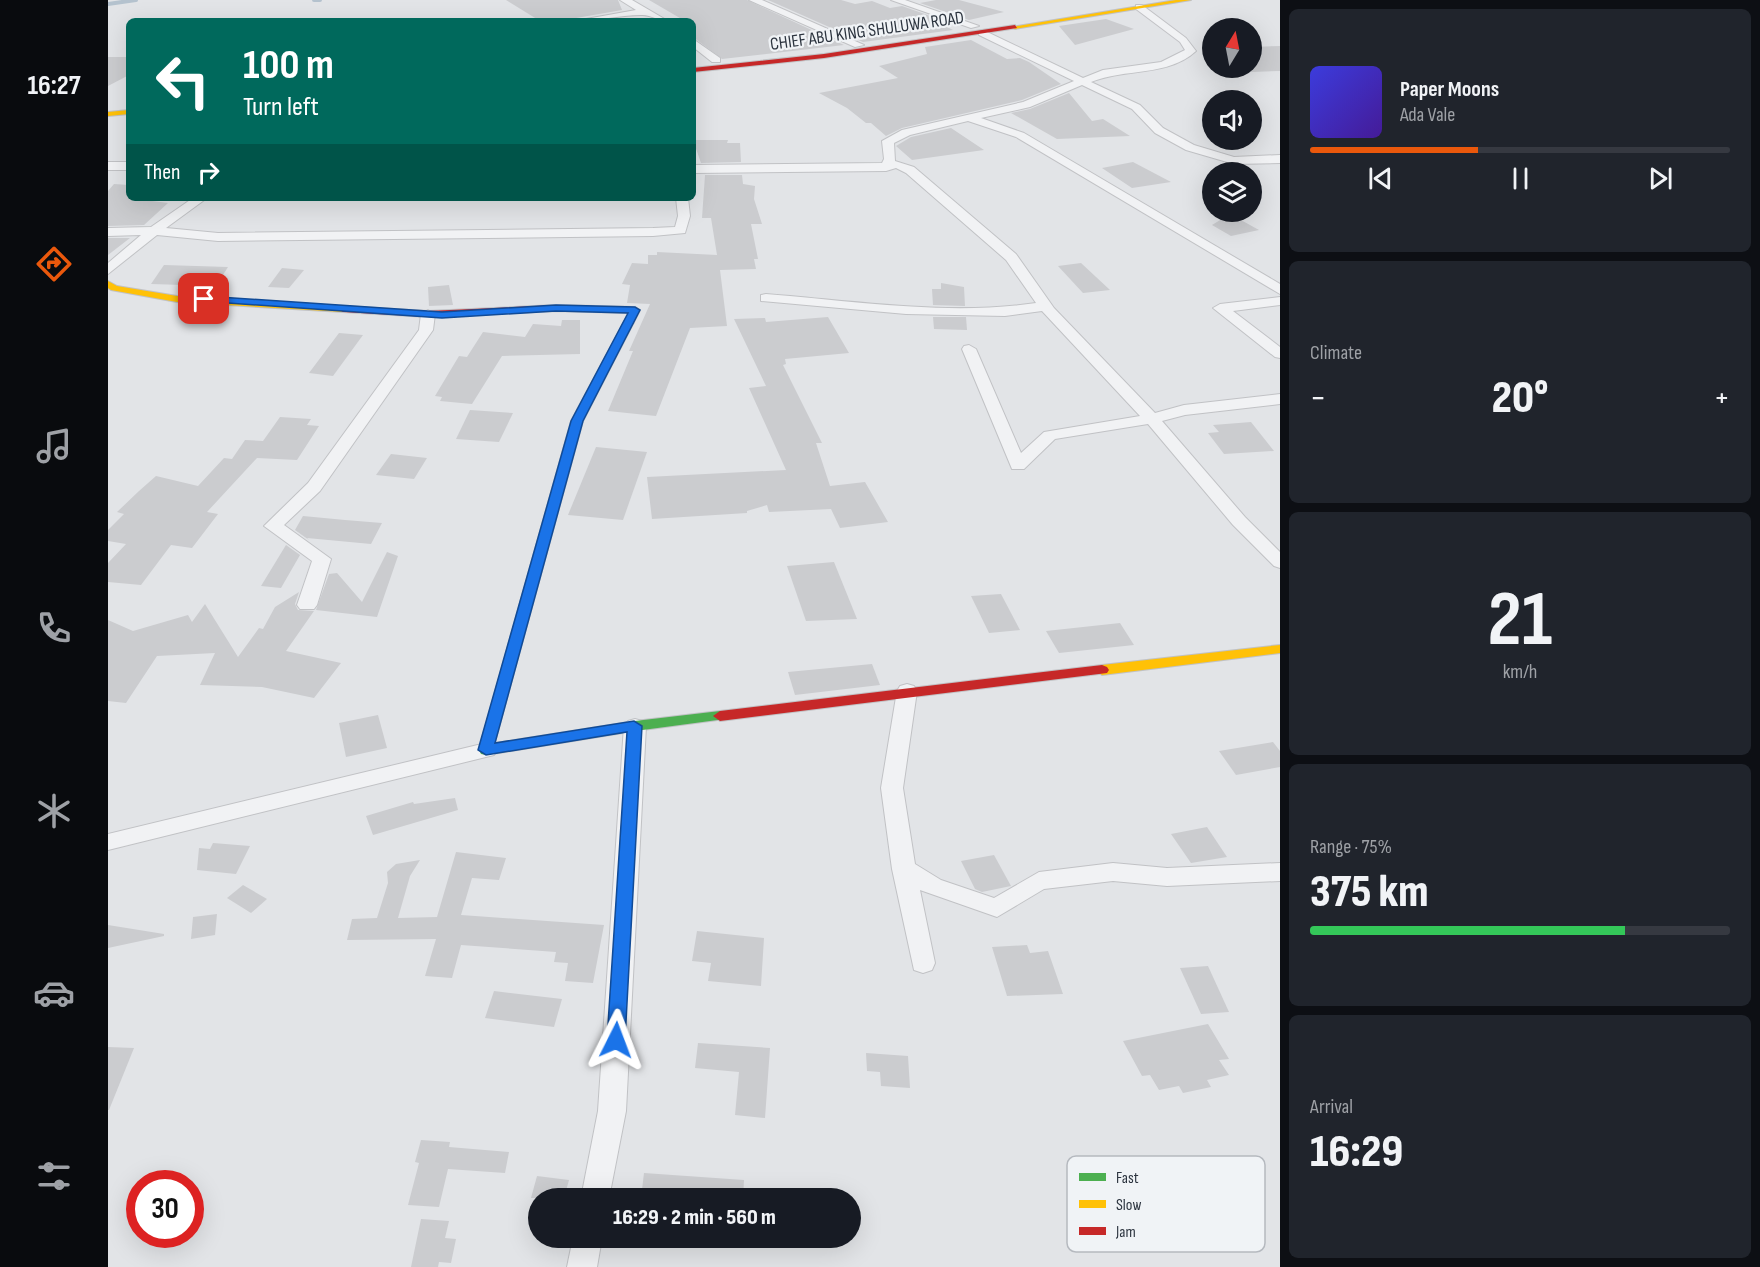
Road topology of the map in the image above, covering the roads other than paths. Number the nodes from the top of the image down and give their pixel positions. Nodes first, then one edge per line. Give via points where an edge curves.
1 (625, 0) edge
2 (754, 0) edge
3 (896, 0) edge
4 (1188, 0) edge
5 (1138, 3) edge
6 (646, 11) junction
7 (600, 18) edge
8 (658, 18) edge
9 (978, 30) junction
10 (696, 44) edge
11 (859, 45) junction
12 (716, 60) junction
13 (696, 63) edge
14 (696, 70) edge
15 (1080, 82) junction
16 (126, 105) edge
17 (108, 106) edge
18 (126, 112) edge
19 (108, 114) edge
20 (972, 118) junction
21 (1280, 159) edge
22 (891, 164) junction
23 (108, 166) edge
24 (126, 166) edge
25 (696, 169) edge
26 (197, 201) edge
27 (682, 201) edge
28 (154, 231) junction
29 (108, 232) edge
30 (108, 270) edge
31 (108, 284) edge
32 (1280, 290) edge
33 (766, 298) dead end
34 (1280, 302) edge
35 (1045, 306) junction
36 (428, 314) junction
37 (969, 349) dead end
38 (1280, 354) edge
39 (1280, 399) edge
40 (1151, 419) junction
41 (1280, 562) edge
42 (307, 605) dead end
43 (1280, 649) edge
44 (907, 691) junction
45 (634, 726) junction
46 (486, 750) junction
47 (108, 842) edge
48 (904, 869) junction
49 (1280, 872) edge
50 (923, 963) dead end
51 (597, 1188) edge
52 (586, 1248) edge
53 (582, 1267) edge

1 - 6 street
2 - 11 street
3 - 9 street
4 - 5 street, CHIEF ABU KING SHULUWA ROAD
5 - 9 street, CHIEF ABU KING SHULUWA ROAD
5 - 15 street via 1191,51 1163,65 1114,70
6 - 7 street
6 - 8 street
9 - 11 street
9 - 14 street, CHIEF ABU KING SHULUWA ROAD via 824,56
9 - 15 street
10 - 12 street
11 - 12 street
12 - 13 street
15 - 20 street via 1026,105
15 - 21 street via 1136,107 1162,132 1206,154 1253,161
16 - 17 street
18 - 19 street
20 - 22 street via 893,137 887,146
20 - 32 street via 1020,135
22 - 25 street
22 - 35 street via 910,170 1011,257
23 - 24 street
26 - 28 street
27 - 28 street via 681,230 653,232 218,237
28 - 29 street
28 - 30 street
31 - 36 street via 177,299
33 - 35 street via 906,310 1005,312
34 - 38 street via 1220,308
35 - 40 street
36 - 42 street via 426,330 314,487 273,526 322,559
36 - 46 street via 556,308 635,310 577,421
37 - 40 street via 1018,465 1050,435
39 - 40 street via 1184,410
40 - 41 street
43 - 44 street
44 - 45 street
44 - 48 street via 892,788
45 - 46 street
45 - 51 street via 612,1111
46 - 47 street
48 - 49 street via 933,886 997,908 1039,881 1113,872 1167,877
48 - 50 street
52 - 53 street

